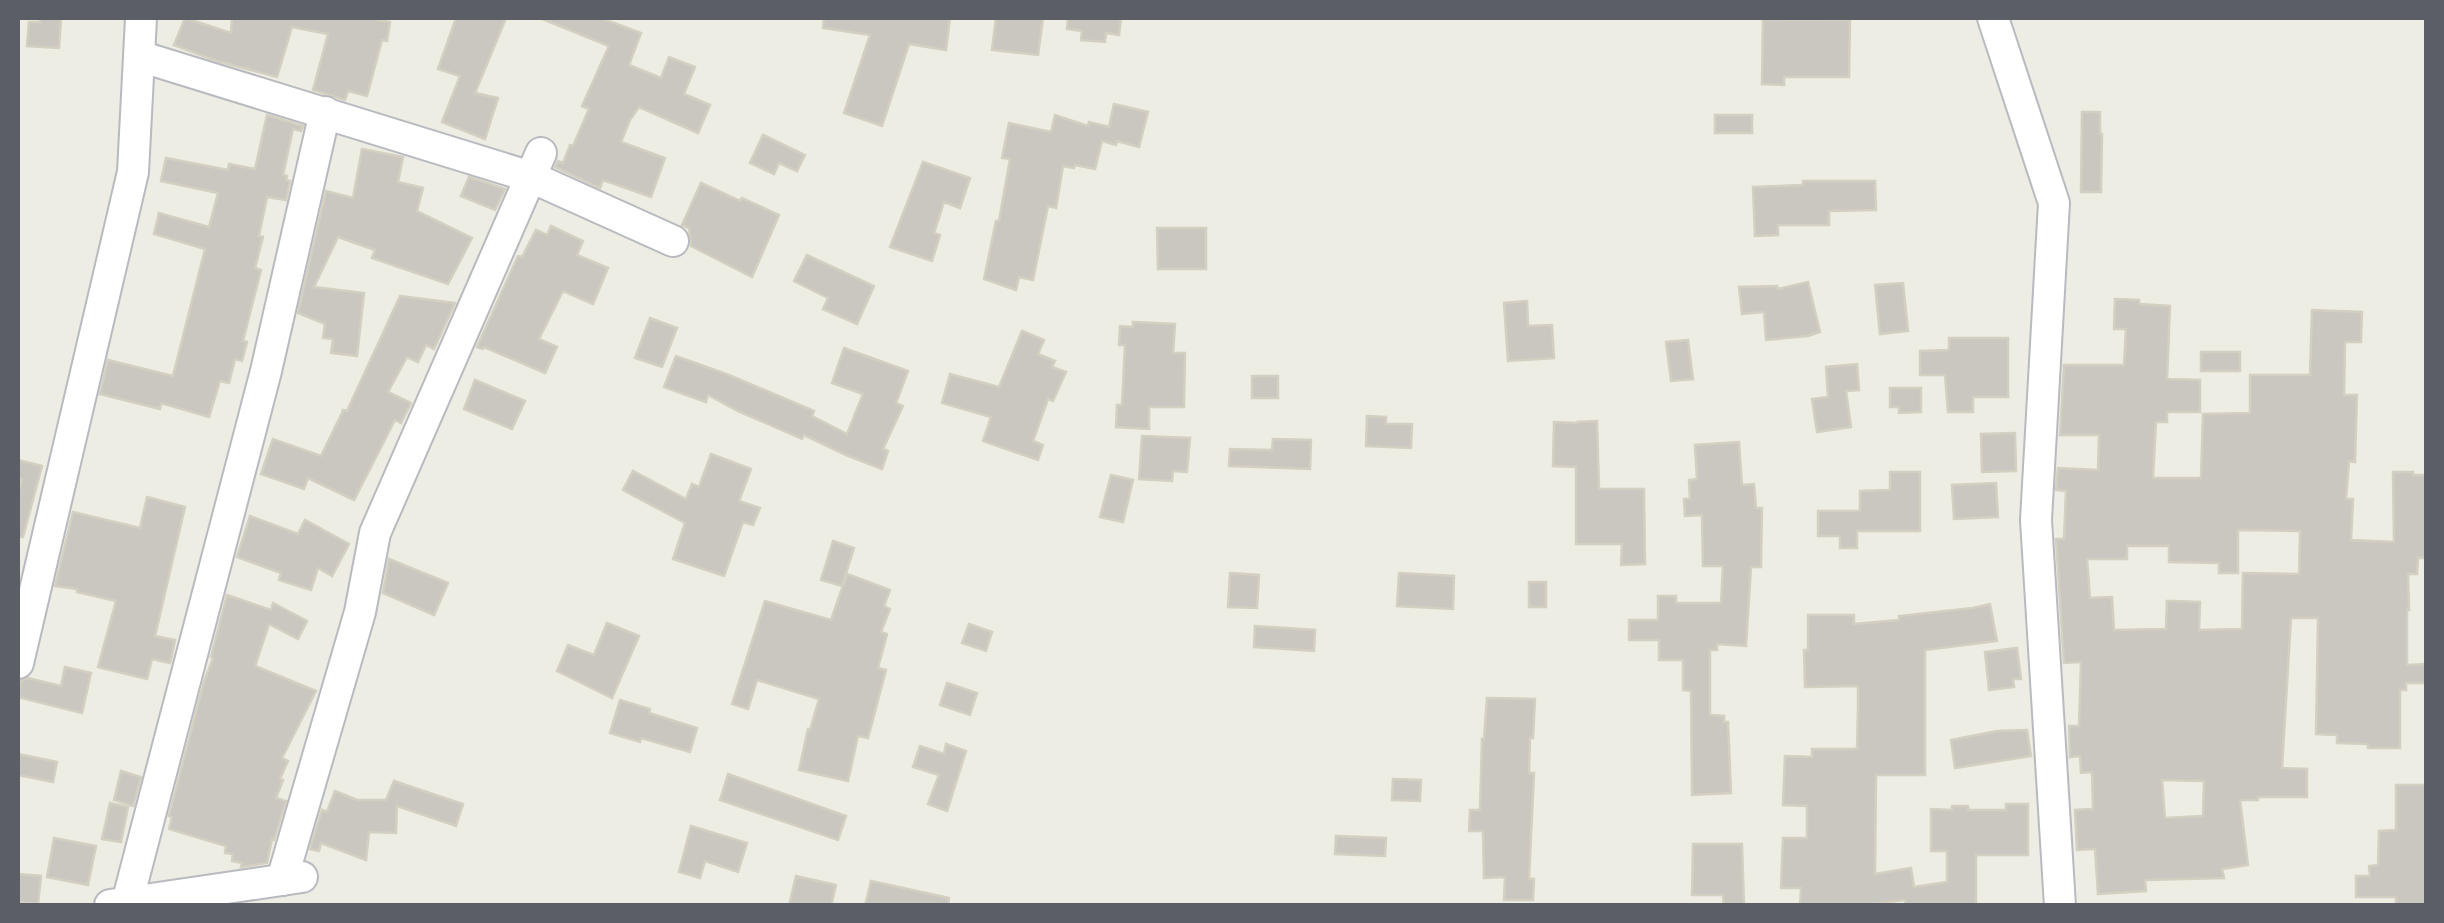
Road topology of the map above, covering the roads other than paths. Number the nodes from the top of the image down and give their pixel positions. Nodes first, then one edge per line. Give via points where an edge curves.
1 (141, 18) edge
2 (1992, 18) edge
3 (139, 56) junction
4 (325, 112) junction
5 (536, 165) junction
6 (673, 241) dead end
7 (18, 663) edge
8 (117, 904) edge
9 (2060, 906) edge

1 - 3 street
2 - 9 street via 2054,203 2036,520
3 - 4 street
3 - 7 street via 133,172
4 - 5 street
4 - 8 street via 266,371
5 - 6 street
5 - 8 street via 374,533 292,879

